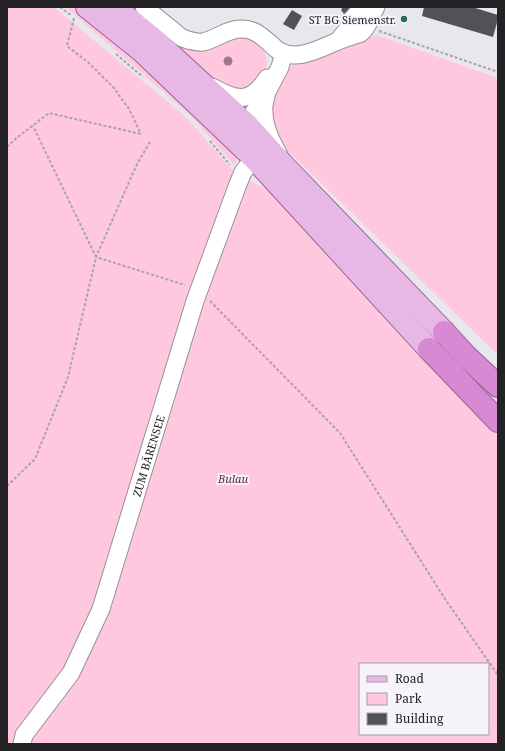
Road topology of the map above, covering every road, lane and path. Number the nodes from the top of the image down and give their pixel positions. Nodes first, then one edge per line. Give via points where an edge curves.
1 (60, 7) edge
2 (114, 7) edge
3 (144, 7) edge
4 (363, 7) edge
5 (376, 7) edge
6 (80, 16) edge
7 (366, 28) junction
8 (338, 41) junction
9 (114, 53) dead end
10 (284, 53) junction
11 (498, 72) edge
12 (144, 78) dead end
13 (202, 82) junction
14 (266, 94) junction
15 (246, 124) junction
16 (33, 126) junction
17 (213, 131) junction
18 (150, 142) dead end
19 (7, 147) edge
20 (249, 165) junction
21 (285, 167) junction
22 (96, 257) junction
23 (199, 289) junction
24 (444, 332) joint
25 (429, 348) junction
26 (498, 386) edge
27 (498, 409) edge
28 (498, 420) edge
29 (7, 486) edge
30 (498, 675) edge
31 (22, 744) edge

1 - 6 path
2 - 13 main road
3 - 10 street via 188,40 206,41 231,30 245,28 257,33
4 - 8 street
5 - 7 street
6 - 16 path via 67,46 114,88 141,134 49,113
6 - 17 main road via 143,52
7 - 8 street via 361,33
7 - 11 path
8 - 10 street via 306,53
9 - 12 path
10 - 13 street via 257,92 245,97 228,95
10 - 14 street
13 - 15 main road
14 - 15 street
14 - 21 street via 265,123
15 - 17 street via 237,128
15 - 20 street
15 - 21 main road
16 - 19 path
16 - 22 path
17 - 20 main road
17 - 20 path via 231,166
18 - 22 path
20 - 21 street
20 - 23 street, ZUM BÄRENSEE via 234,192
20 - 25 main road
21 - 24 main road
22 - 23 path
22 - 29 path via 68,377 35,459
23 - 30 path via 340,434 445,599
23 - 31 street, ZUM BÄRENSEE via 101,609 71,673 24,735
24 - 26 highway
25 - 27 highway
25 - 28 highway

